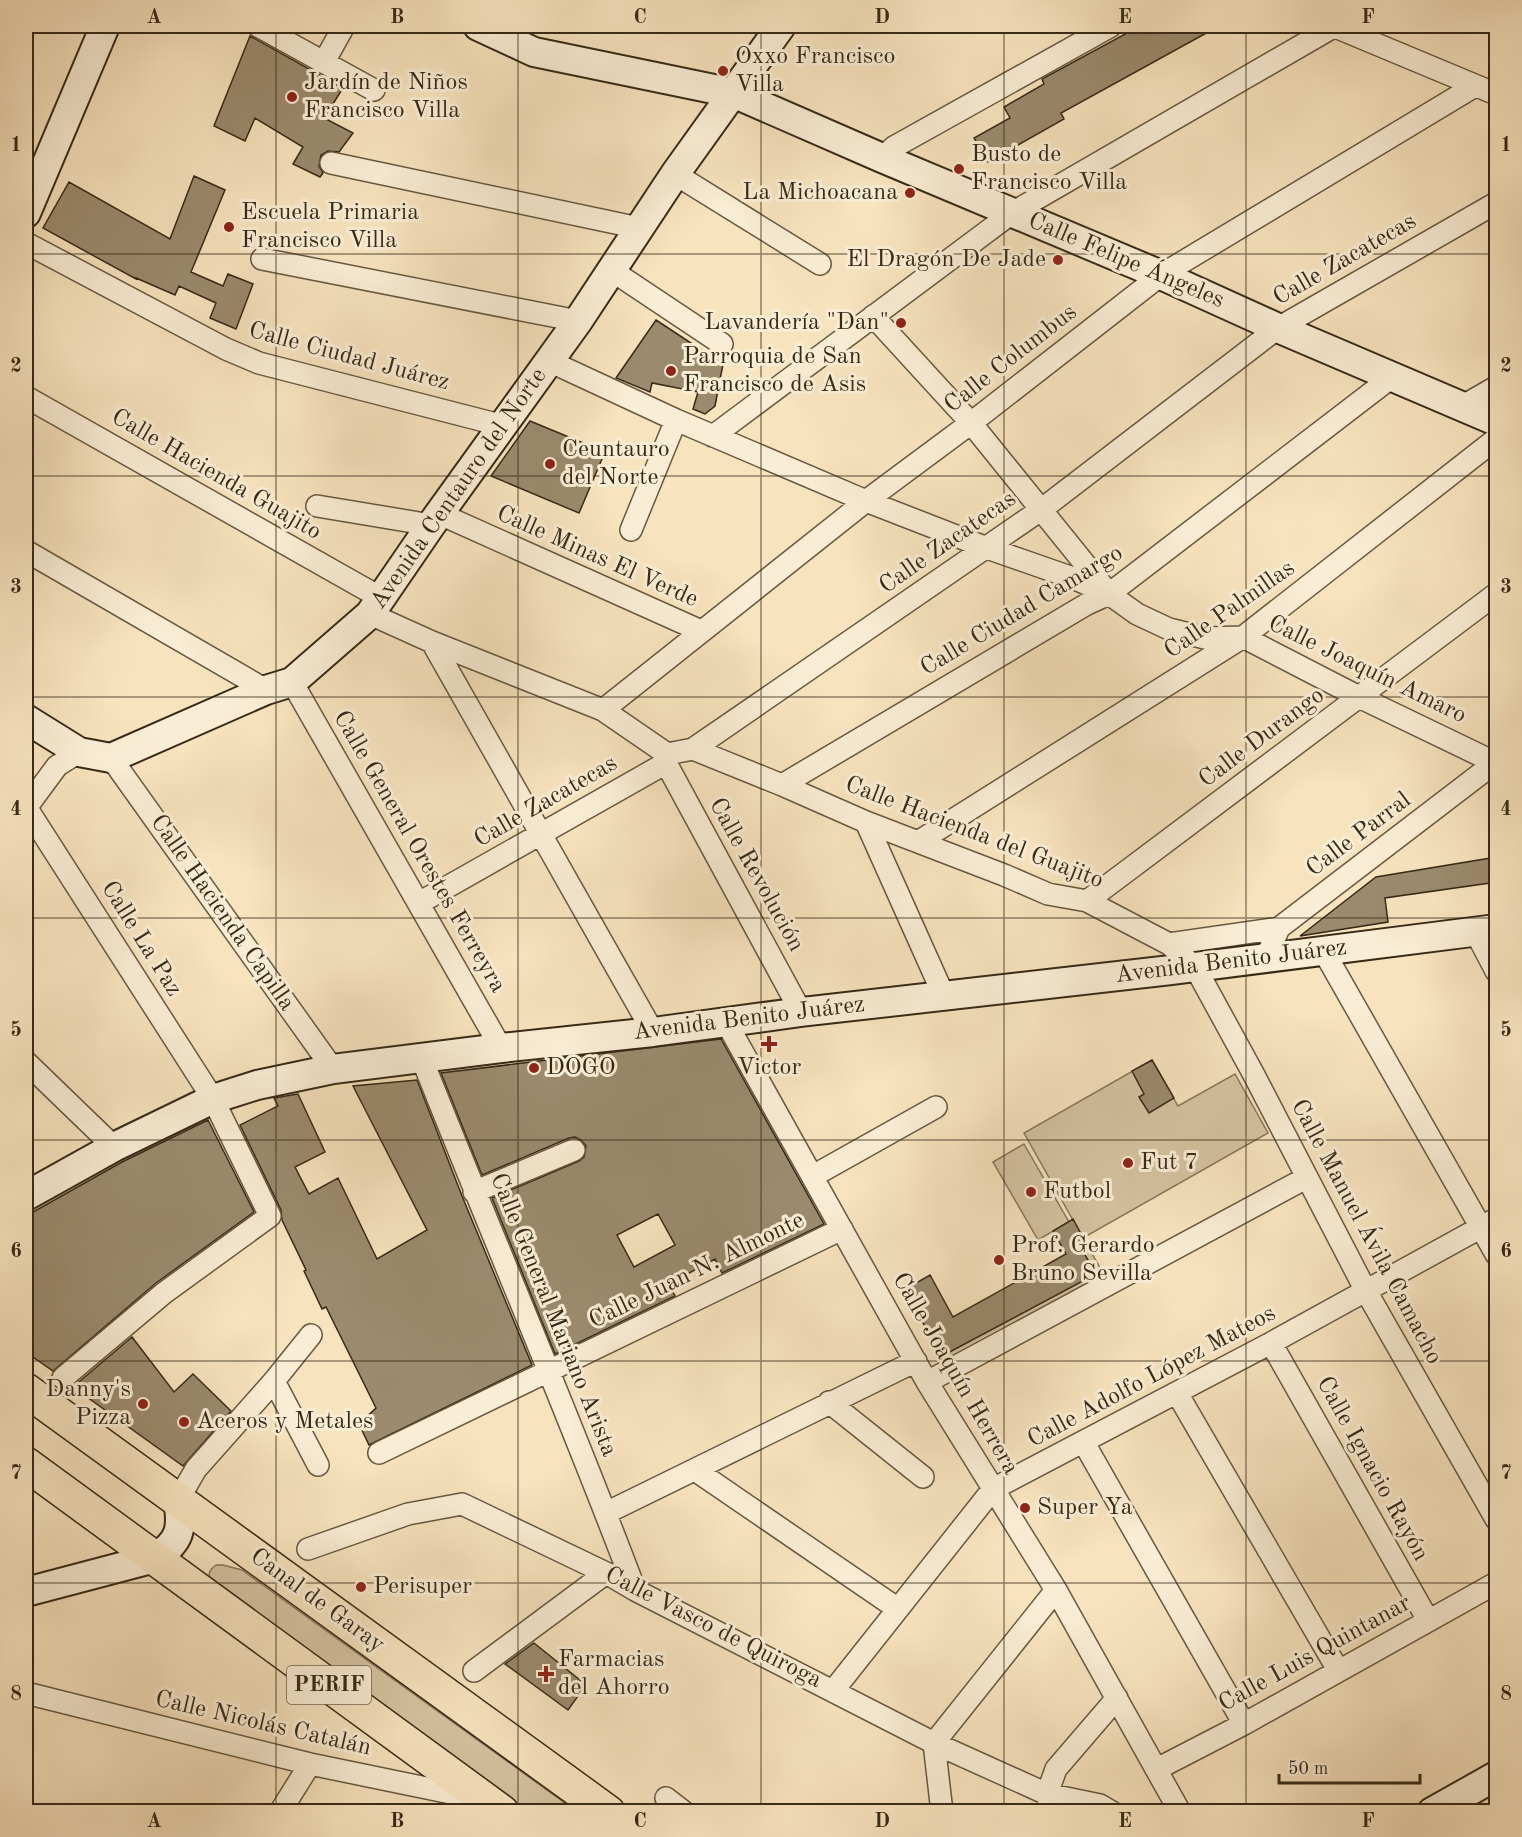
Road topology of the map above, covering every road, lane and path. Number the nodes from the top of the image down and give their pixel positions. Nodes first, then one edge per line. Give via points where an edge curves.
1 (105, 26) edge
2 (258, 26) edge
3 (344, 26) edge
4 (478, 26) edge
5 (782, 26) edge
6 (1334, 26) edge
7 (1101, 27) edge
8 (324, 62) junction
9 (374, 90) dead end
10 (1490, 91) edge
11 (733, 93) junction
12 (882, 158) junction
13 (331, 163) dead end
14 (675, 174) junction
15 (1497, 203) edge
16 (26, 213) edge
17 (1012, 213) junction
18 (639, 228) junction
19 (26, 243) edge
20 (262, 259) dead end
21 (820, 264) dead end
22 (611, 270) junction
23 (1161, 274) junction
24 (873, 316) junction
25 (578, 321) junction
26 (1278, 328) junction
27 (722, 344) dead end
28 (549, 361) junction
29 (1392, 377) junction
30 (1497, 387) edge
31 (26, 397) edge
32 (1463, 406) junction
33 (676, 420) junction
34 (1497, 421) edge
35 (971, 423) junction
36 (504, 426) junction
37 (713, 436) junction
38 (1497, 439) edge
39 (866, 501) junction
40 (317, 506) dead end
41 (1042, 509) junction
42 (436, 520) junction
43 (631, 530) dead end
44 (987, 548) junction
45 (26, 551) edge
46 (1109, 594) junction
47 (1497, 594) edge
48 (375, 606) junction
49 (701, 631) junction
50 (1243, 637) junction
51 (432, 642) junction
52 (279, 686) junction
53 (1359, 697) junction
54 (603, 710) junction
55 (26, 719) edge
56 (693, 749) junction
57 (79, 752) junction
58 (111, 758) junction
59 (667, 758) junction
60 (1496, 762) edge
61 (782, 785) junction
62 (26, 807) edge
63 (866, 822) junction
64 (541, 834) junction
65 (918, 842) junction
66 (1087, 901) junction
67 (420, 903) junction
68 (1279, 928) junction
69 (1486, 930) edge
70 (1169, 944) junction
71 (1323, 950) junction
72 (1266, 958) junction
73 (1195, 967) junction
74 (1497, 971) edge
75 (944, 996) junction
76 (801, 1012) junction
77 (726, 1022) junction
78 (653, 1032) junction
79 (501, 1048) junction
80 (422, 1059) junction
81 (26, 1062) edge
82 (333, 1069) junction
83 (213, 1100) junction
84 (936, 1107) dead end
85 (114, 1148) junction
86 (574, 1150) dead end
87 (813, 1176) junction
88 (1306, 1178) junction
89 (474, 1192) junction
90 (26, 1196) edge
91 (1489, 1223) edge
92 (842, 1229) junction
93 (1497, 1254) edge
94 (1366, 1291) junction
95 (311, 1335) dead end
96 (1271, 1343) junction
97 (916, 1361) junction
98 (549, 1371) junction
99 (63, 1378) dead end
100 (274, 1381) junction
101 (927, 1382) junction
102 (26, 1389) edge
103 (1177, 1393) junction
104 (829, 1402) junction
105 (26, 1416) edge
106 (76, 1426) junction
107 (1084, 1443) junction
108 (379, 1453) dead end
109 (26, 1464) edge
110 (318, 1465) dead end
111 (694, 1470) junction
112 (923, 1477) dead end
113 (993, 1489) junction
114 (178, 1500) junction
115 (606, 1513) junction
116 (1497, 1519) edge
117 (308, 1549) dead end
118 (155, 1558) junction
119 (606, 1573) junction
120 (1497, 1583) edge
121 (635, 1590) junction
122 (1056, 1590) junction
123 (26, 1592) edge
124 (898, 1609) junction
125 (1428, 1620) junction
126 (1338, 1670) junction
127 (474, 1671) dead end
128 (833, 1690) junction
129 (26, 1693) edge
130 (1117, 1698) junction
131 (1244, 1724) junction
132 (934, 1743) junction
133 (310, 1764) junction
134 (1157, 1769) junction
135 (1497, 1776) edge
136 (666, 1798) dead end
137 (1049, 1803) edge
138 (496, 1806) edge
139 (280, 1812) edge
140 (608, 1812) edge
141 (684, 1812) edge
142 (942, 1812) edge
143 (1112, 1812) edge
144 (1180, 1812) edge
145 (1432, 1812) edge

1 - 16 street
2 - 8 street
3 - 8 street
4 - 11 street, Calle Felipe Ángeles via 534,52
5 - 11 street, Avenida Centauro del Norte
6 - 10 street
6 - 17 street
7 - 12 street via 995,92 894,147
8 - 9 street
10 - 23 street, Calle Columbus
11 - 12 street, Calle Felipe Ángeles
11 - 14 street, Avenida Centauro del Norte
12 - 17 street, Calle Felipe Ángeles
13 - 18 street
14 - 18 street, Avenida Centauro del Norte
14 - 21 street
15 - 26 street, Calle Zacatecas
17 - 23 street, Calle Felipe Ángeles
17 - 24 street
18 - 22 street, Avenida Centauro del Norte
19 - 36 street, Calle Ciudad Juárez via 259,363
20 - 25 street
22 - 25 street, Avenida Centauro del Norte
22 - 27 street
23 - 26 street, Calle Felipe Ángeles
23 - 35 street, Calle Columbus
24 - 35 street
24 - 37 street
25 - 28 street, Avenida Centauro del Norte
26 - 29 street, Calle Felipe Ángeles
26 - 41 street, Calle Zacatecas
28 - 33 street, Calle Joaquín Amaro
28 - 36 street, Avenida Centauro del Norte
29 - 32 street, Calle Felipe Ángeles
29 - 46 street, Calle Ciudad Camargo
30 - 32 street
31 - 48 street, Calle Hacienda Guajito
32 - 34 street, Calle Felipe Ángeles
33 - 37 street, Calle Joaquín Amaro
33 - 43 street
35 - 39 street, Calle Columbus
35 - 41 street
36 - 42 street, Avenida Centauro del Norte
37 - 39 street, Calle Joaquín Amaro
38 - 50 street, Calle Palmillas
39 - 44 street, Calle Joaquín Amaro
39 - 49 street, Calle Columbus
40 - 42 street, Calle Minas El Verde
41 - 44 street, Calle Zacatecas
41 - 46 street
42 - 48 street, Avenida Centauro del Norte
42 - 49 street, Calle Minas El Verde
44 - 46 street, Calle Joaquín Amaro
44 - 56 street, Calle Zacatecas
45 - 52 street
46 - 50 street, Calle Joaquín Amaro via 1137,614 1169,629 1205,638
46 - 61 street, Calle Ciudad Camargo
47 - 53 street, Calle Durango
48 - 51 street
48 - 52 street, Avenida Centauro del Norte
49 - 54 street, Calle Columbus
50 - 53 street, Calle Joaquín Amaro
50 - 65 street, Calle Palmillas
51 - 54 street
51 - 64 street
52 - 58 street, Avenida Centauro del Norte
52 - 67 street, Calle General Orestes Ferreyra
53 - 60 street, Calle Joaquín Amaro
53 - 66 street, Calle Durango
54 - 59 street
55 - 57 street
56 - 59 street, Calle Zacatecas
56 - 61 street, Calle Hacienda del Guajito
57 - 58 street
57 - 62 street via 57,766
58 - 82 street, Calle Hacienda Capilla
59 - 64 street, Calle Zacatecas
59 - 76 street, Calle Revolución
60 - 68 street, Calle Parral
61 - 63 street, Calle Hacienda del Guajito
62 - 83 street, Calle La Paz
63 - 65 street, Calle Hacienda del Guajito
63 - 75 street
64 - 67 street, Calle Zacatecas
64 - 78 street
65 - 66 street, Calle Hacienda del Guajito via 1048,894
66 - 70 street, Calle Hacienda del Guajito
67 - 79 street, Calle General Orestes Ferreyra
68 - 70 street
68 - 72 street, Calle Parral
69 - 71 street, Avenida Benito Juárez
69 - 74 street
70 - 73 street, Calle Hacienda del Guajito
71 - 72 street, Avenida Benito Juárez
71 - 91 street
72 - 73 street, Avenida Benito Juárez
73 - 75 street, Avenida Benito Juárez
73 - 88 street, Calle Manuel Ávila Camacho
75 - 76 street, Avenida Benito Juárez
76 - 77 street, Avenida Benito Juárez
77 - 78 street, Avenida Benito Juárez
77 - 87 street, Calle Joaquín Herrera
78 - 79 street, Avenida Benito Juárez
79 - 80 street, Avenida Benito Juárez
80 - 82 street, Avenida Benito Juárez
80 - 89 street, Calle General Mariano Arista
81 - 85 street
82 - 83 street, Avenida Benito Juárez via 257,1084
83 - 85 street, Avenida Benito Juárez
83 - 99 street, Calle La Paz via 270,1216 164,1293
84 - 87 street
85 - 90 street, Avenida Benito Juárez
86 - 89 street
87 - 92 street, Calle Joaquín Herrera
88 - 94 street, Calle Manuel Ávila Camacho
88 - 101 street
89 - 98 street, Calle General Mariano Arista
91 - 93 street
91 - 94 street, Calle Adolfo López Mateos
92 - 97 street, Calle Joaquín Herrera
92 - 98 street, Calle Juan N. Almonte
94 - 96 street, Calle Adolfo López Mateos
94 - 116 street, Calle Manuel Ávila Camacho
95 - 100 street
96 - 103 street, Calle Adolfo López Mateos
96 - 125 street, Calle Ignacio Rayón
97 - 101 street, Calle Joaquín Herrera
97 - 104 street
98 - 108 street, Calle Juan N. Almonte
98 - 115 street, Calle General Mariano Arista
100 - 110 street
100 - 114 street via 196,1469
101 - 113 street, Calle Joaquín Herrera
102 - 106 main road, Canal de Garay / PERIF
103 - 107 street, Calle Adolfo López Mateos
103 - 126 street
104 - 111 street
104 - 112 street
105 - 106 main road via 51,1425
106 - 114 main road, Canal de Garay / PERIF
107 - 113 street, Calle Adolfo López Mateos
107 - 131 street
109 - 118 main road, PERIF
111 - 115 street
111 - 124 street
113 - 122 street, Calle Joaquín Herrera
113 - 124 street, Calle Adolfo López Mateos
114 - 118 street via 178,1534 167,1550
114 - 140 main road, Canal de Garay / PERIF
115 - 121 street, Calle General Mariano Arista
117 - 119 street, Calle Vasco de Quiroga via 408,1514 462,1504
118 - 123 street
118 - 138 main road, PERIF
119 - 121 street, Calle Vasco de Quiroga
119 - 127 street
120 - 125 street, Calle Luis Quintanar
121 - 128 street, Calle Vasco de Quiroga
122 - 130 street, Calle Joaquín Herrera
122 - 132 street
124 - 128 street, Calle Adolfo López Mateos
125 - 126 street, Calle Luis Quintanar
126 - 131 street, Calle Luis Quintanar
128 - 132 street, Calle Vasco de Quiroga
129 - 133 street, Calle Nicolás Catalán
130 - 134 street, Calle Joaquín Herrera
130 - 137 street via 1056,1769
131 - 134 street, Calle Luis Quintanar
132 - 137 street, Calle Vasco de Quiroga
132 - 142 street
133 - 138 street, Calle Nicolás Catalán
133 - 139 street
134 - 144 street, Calle Joaquín Herrera
135 - 145 street
136 - 141 street
137 - 143 street, Calle Vasco de Quiroga via 1100,1805

